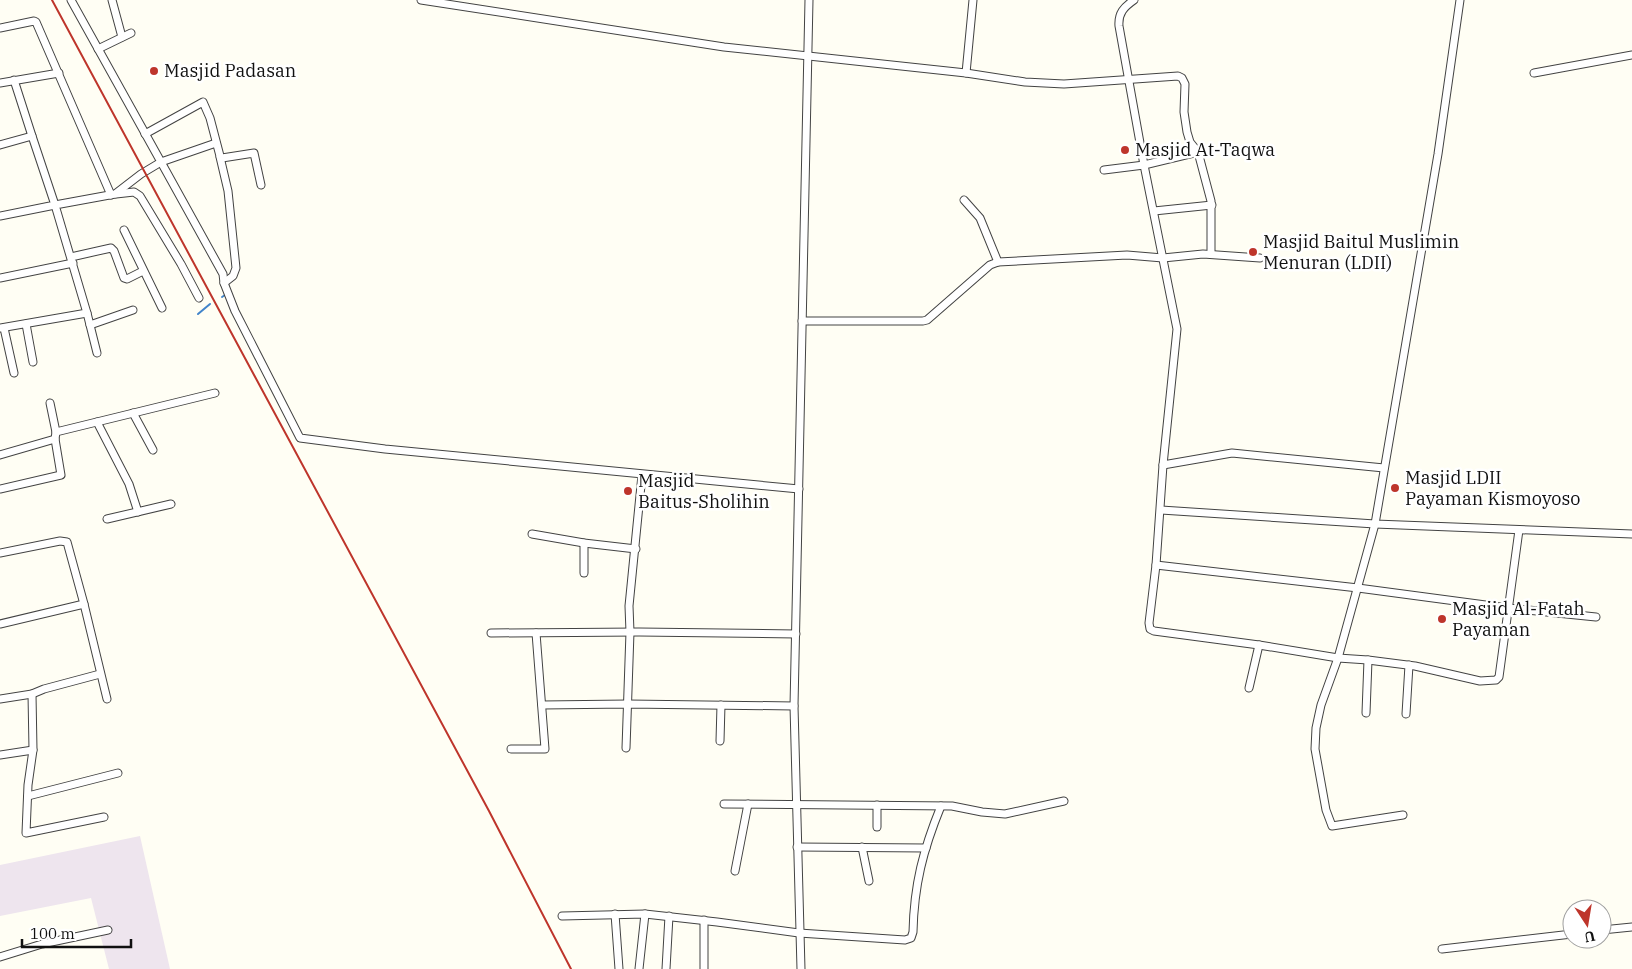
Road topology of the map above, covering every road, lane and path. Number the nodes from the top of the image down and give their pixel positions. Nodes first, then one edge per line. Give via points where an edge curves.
1 (71, 0) edge
2 (112, 0) edge
3 (421, 0) edge
4 (808, 0) edge
5 (973, 0) edge
6 (1134, 0) edge
7 (1460, 0) edge
8 (0, 28) edge
9 (131, 33) dead end
10 (122, 36) junction
11 (98, 49) junction
12 (1632, 55) edge
13 (808, 56) junction
14 (59, 73) junction
15 (966, 73) junction
16 (1534, 73) dead end
17 (14, 80) junction
18 (1129, 80) junction
19 (0, 83) edge
20 (145, 134) junction
21 (32, 136) junction
22 (216, 143) junction
23 (0, 145) edge
24 (1198, 152) junction
25 (220, 157) junction
26 (161, 162) junction
27 (1144, 165) junction
28 (1104, 170) dead end
29 (261, 185) dead end
30 (113, 195) junction
31 (964, 200) dead end
32 (56, 204) junction
33 (1212, 205) junction
34 (1154, 211) junction
35 (0, 216) edge
36 (124, 230) dead end
37 (1211, 254) junction
38 (1162, 258) junction
39 (1260, 258) dead end
40 (72, 260) junction
41 (998, 262) junction
42 (144, 271) junction
43 (0, 278) edge
44 (224, 283) junction
45 (199, 298) dead end
46 (162, 308) dead end
47 (133, 310) dead end
48 (87, 313) junction
49 (802, 321) junction
50 (26, 324) junction
51 (90, 325) junction
52 (2, 328) edge
53 (98, 353) dead end
54 (33, 362) dead end
55 (14, 374) dead end
56 (215, 393) dead end
57 (50, 403) dead end
58 (133, 413) junction
59 (97, 422) junction
60 (55, 436) junction
61 (154, 450) dead end
62 (0, 455) edge
63 (1163, 465) junction
64 (1384, 468) junction
65 (642, 475) junction
66 (0, 489) edge
67 (799, 489) junction
68 (170, 504) dead end
69 (1160, 510) junction
70 (138, 512) junction
71 (107, 519) dead end
72 (1375, 524) junction
73 (1519, 530) junction
74 (532, 534) dead end
75 (1632, 534) edge
76 (584, 543) junction
77 (636, 549) junction
78 (0, 553) edge
79 (1156, 565) junction
80 (584, 573) dead end
81 (1358, 588) junction
82 (84, 604) junction
83 (1508, 608) junction
84 (1596, 617) dead end
85 (0, 624) edge
86 (630, 632) junction
87 (491, 633) dead end
88 (536, 633) junction
89 (796, 634) junction
90 (1259, 645) junction
91 (1338, 658) junction
92 (1368, 660) junction
93 (1409, 665) junction
94 (100, 674) junction
95 (1249, 688) dead end
96 (32, 694) junction
97 (0, 699) edge
98 (106, 699) dead end
99 (628, 704) junction
100 (542, 705) junction
101 (721, 705) junction
102 (794, 706) junction
103 (1366, 713) dead end
104 (1406, 714) dead end
105 (720, 741) dead end
106 (626, 748) dead end
107 (511, 749) dead end
108 (33, 750) junction
109 (0, 755) edge
110 (118, 773) dead end
111 (28, 796) junction
112 (1064, 801) dead end
113 (724, 804) dead end
114 (748, 804) junction
115 (796, 805) junction
116 (877, 806) junction
117 (941, 806) junction
118 (1403, 815) dead end
119 (104, 817) dead end
120 (877, 826) dead end
121 (797, 847) junction
122 (862, 848) junction
123 (926, 848) junction
124 (735, 871) dead end
125 (869, 881) dead end
126 (615, 914) junction
127 (645, 914) junction
128 (562, 916) dead end
129 (669, 916) junction
130 (704, 920) junction
131 (1632, 927) edge
132 (1612, 929) edge
133 (108, 930) dead end
134 (799, 933) junction
135 (1562, 935) edge
136 (1442, 949) dead end
137 (0, 957) edge
138 (620, 969) edge
139 (639, 969) edge
140 (666, 969) edge
141 (704, 969) edge
142 (801, 969) edge

1 - 11 street
2 - 10 street
3 - 13 street via 724,47
4 - 13 street
5 - 15 street
6 - 18 street via 1123,8 1118,21
7 - 64 street via 1438,154
8 - 14 street via 35,21
9 - 10 street
10 - 11 street
11 - 20 street
12 - 16 street
13 - 15 street
13 - 49 street
14 - 17 street
14 - 30 street
15 - 18 street via 1046,84
17 - 19 street
17 - 21 street
18 - 24 street via 1172,75 1182,78 1187,132
18 - 27 street
20 - 22 street via 203,102
20 - 26 street
21 - 23 street
21 - 32 street
22 - 25 street
22 - 26 street
24 - 27 street
24 - 33 street
25 - 29 street via 254,153
25 - 44 street via 228,192 236,268 233,276
26 - 30 street
26 - 44 street via 210,249 223,274
27 - 28 street
27 - 34 street
30 - 32 street
30 - 45 street via 134,192 140,196
31 - 41 street via 980,218
32 - 35 street
32 - 40 street
33 - 34 street
33 - 37 street
34 - 38 street
36 - 42 street
37 - 38 street
37 - 39 street
38 - 41 street via 1111,256
38 - 63 street via 1177,329
40 - 42 street via 111,248 124,278
40 - 43 street
40 - 48 street
41 - 49 street via 990,264 928,320
42 - 46 street
44 - 65 street via 238,318 300,438
47 - 51 street
48 - 50 street
48 - 51 street
49 - 67 street
50 - 52 street
50 - 54 street
51 - 53 street
52 - 55 street
56 - 58 street
57 - 60 street
58 - 59 street
58 - 61 street
59 - 60 street
59 - 70 street via 129,484
60 - 62 street
60 - 66 street via 61,475
63 - 64 street via 1232,453
63 - 69 street
64 - 72 street
65 - 67 street
65 - 77 street
67 - 89 street
68 - 70 street
69 - 72 street
69 - 79 street
70 - 71 street
72 - 73 street
72 - 81 street
73 - 75 street
73 - 83 street
74 - 76 street
76 - 77 street
76 - 80 street
77 - 86 street via 629,606
78 - 82 street via 66,542
79 - 81 street
79 - 90 street via 1150,629
81 - 83 street
81 - 91 street
82 - 85 street
82 - 94 street
83 - 84 street
83 - 93 street via 1496,680 1480,681
86 - 88 street
86 - 89 street
86 - 99 street
87 - 88 street
88 - 100 street
89 - 102 street
90 - 91 street
90 - 95 street
91 - 92 street
91 - 118 street via 1316,728 1315,749 1330,822 1332,826
92 - 93 street
92 - 103 street
93 - 104 street
94 - 96 street
94 - 98 street
96 - 97 street
96 - 108 street
99 - 100 street
99 - 101 street
99 - 106 street
100 - 107 street via 545,749
101 - 102 street
101 - 105 street
102 - 115 street
108 - 109 street
108 - 111 street
110 - 111 street
111 - 119 street via 26,833
112 - 117 street via 1005,814
113 - 114 street
114 - 115 street
114 - 124 street
115 - 116 street
115 - 121 street
116 - 117 street
116 - 120 street
117 - 123 street
121 - 122 street
121 - 134 street
122 - 123 street
122 - 125 street
123 - 134 street via 915,892 911,938
126 - 127 street
126 - 128 street
126 - 138 street
127 - 129 street
127 - 139 street
129 - 130 street
129 - 140 street
130 - 134 street
130 - 141 street
131 - 132 street
133 - 137 street
134 - 142 street
135 - 136 street

